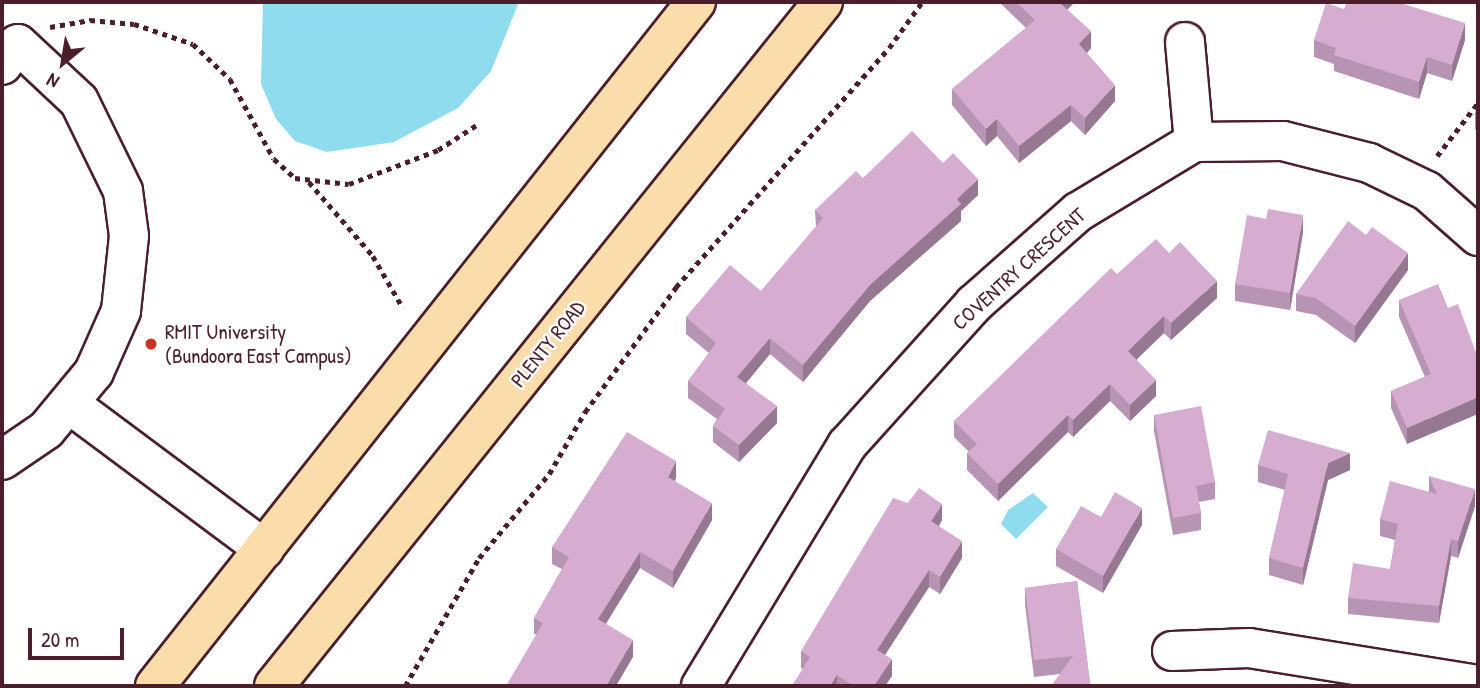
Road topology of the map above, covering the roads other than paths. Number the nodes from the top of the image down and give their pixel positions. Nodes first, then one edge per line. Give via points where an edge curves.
1 (696, 2) edge
2 (823, 2) edge
3 (1185, 43) dead end
4 (2, 65) edge
5 (1195, 142) junction
6 (1478, 236) edge
7 (71, 405) junction
8 (2, 460) edge
9 (264, 549) junction
10 (1172, 651) dead end
11 (1478, 685) edge
12 (155, 686) edge
13 (274, 686) edge
14 (701, 686) edge

1 - 9 highway
2 - 13 highway, PLENTY ROAD
3 - 5 street
4 - 7 street via 18,44 79,101 123,191 129,275 121,311 94,372
5 - 6 street via 1283,141 1369,163 1427,191
5 - 14 street, COVENTRY CRESCENT via 1078,212 965,314 847,445
7 - 8 street
7 - 9 street
9 - 12 highway
10 - 11 street via 1249,648

